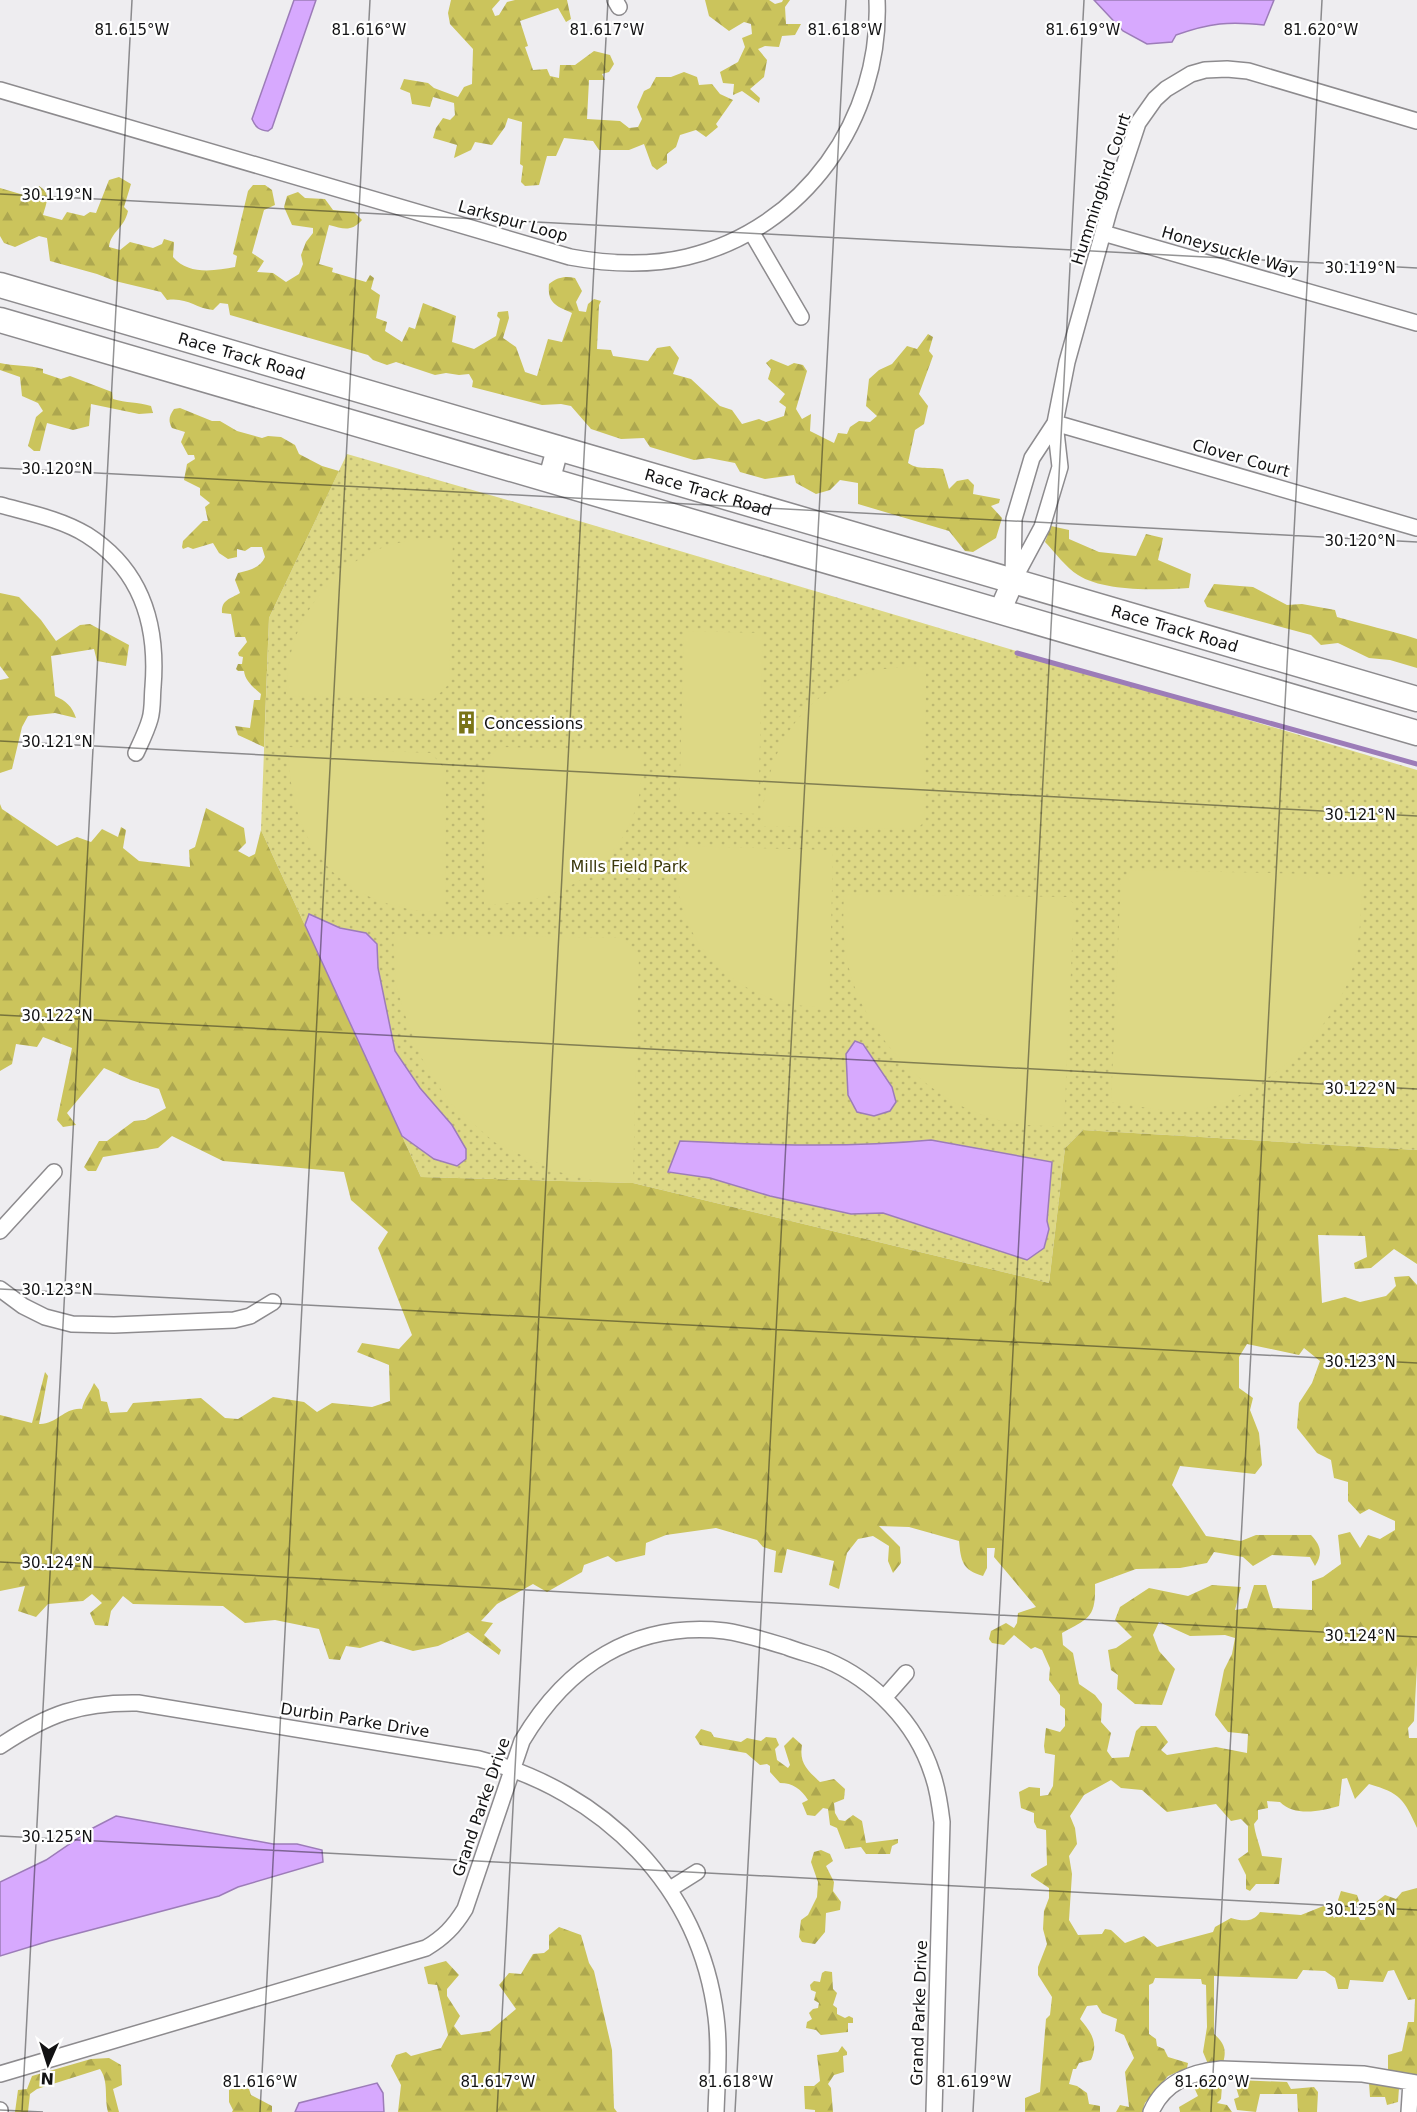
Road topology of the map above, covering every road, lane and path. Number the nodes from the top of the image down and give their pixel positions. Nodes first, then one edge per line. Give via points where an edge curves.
1 (877, 0) edge
2 (0, 90) edge
3 (1417, 121) edge
4 (752, 233) junction
5 (1103, 233) junction
6 (0, 285) edge
7 (801, 317) dead end
8 (0, 320) edge
9 (1417, 323) edge
10 (1055, 423) junction
11 (558, 447) junction
12 (549, 480) junction
13 (0, 505) edge
14 (1417, 528) edge
15 (1013, 581) junction
16 (1000, 612) junction
17 (1417, 699) edge
18 (1417, 733) edge
19 (136, 753) dead end
20 (54, 1172) dead end
21 (0, 1231) edge
22 (0, 1289) edge
23 (273, 1302) dead end
24 (906, 1672) dead end
25 (884, 1698) junction
26 (0, 1746) edge
27 (512, 1768) junction
28 (698, 1872) dead end
29 (670, 1889) junction
30 (0, 2074) edge
31 (1414, 2083) edge
32 (716, 2112) edge
33 (934, 2112) edge
34 (1151, 2112) edge
35 (1409, 2112) edge

1 - 4 street, Larkspur Loop via 875,45 869,71 853,122 841,145 807,188
2 - 4 street, Larkspur Loop via 578,258 625,263 675,259
3 - 5 street, Hummingbird Court via 1248,71 1205,70 1191,74 1155,99 1138,123
4 - 7 street
5 - 9 street, Honeysuckle Way
5 - 10 street, Hummingbird Court via 1067,362
6 - 11 main road, Race Track Road
8 - 12 main road, Race Track Road
10 - 14 street, Clover Court
10 - 15 street, Hummingbird Court via 1032,458 1014,519
10 - 15 street, Hummingbird Court via 1060,467 1042,527
11 - 12 main road
11 - 15 main road, Race Track Road
12 - 16 main road, Race Track Road
13 - 19 street via 85,534 112,555 134,582 152,631 154,670 151,718
15 - 16 main road
15 - 17 main road, Race Track Road
16 - 18 main road, Race Track Road
20 - 21 street
22 - 23 street via 45,1317 72,1324 234,1320 250,1316
24 - 25 street
25 - 27 street, Grand Parke Drive via 865,1682 825,1660 757,1638 705,1630 653,1635 599,1658 555,1693 522,1741
25 - 33 street, Grand Parke Drive via 907,1724 932,1770 942,1822
26 - 27 street, Durbin Parke Drive via 53,1715 82,1707 138,1703 479,1759
27 - 29 street, Durbin Parke Drive via 544,1782 601,1817 650,1862
27 - 30 street, Grand Parke Drive via 465,1909 442,1939 426,1948
28 - 29 street
29 - 32 street, Durbin Parke Drive via 686,1916 710,1982 717,2035
31 - 34 street via 1363,2074 1221,2069 1186,2076 1160,2096
31 - 35 street

